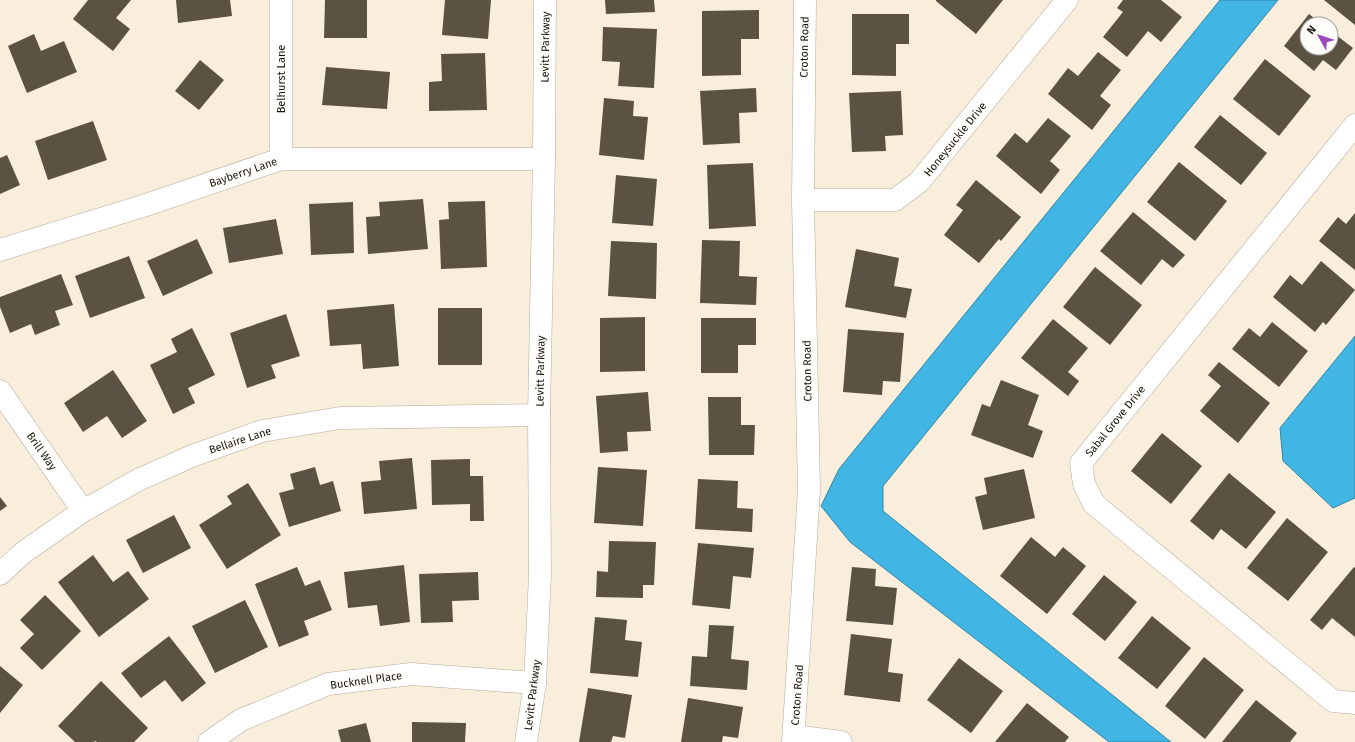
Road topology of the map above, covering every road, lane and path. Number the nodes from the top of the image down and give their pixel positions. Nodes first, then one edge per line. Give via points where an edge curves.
1 (282, 0) edge
2 (545, 0) edge
3 (805, 0) edge
4 (1067, 0) edge
5 (1355, 125) edge
6 (281, 159) junction
7 (544, 159) junction
8 (803, 200) junction
9 (0, 250) edge
10 (0, 391) edge
11 (539, 415) junction
12 (83, 511) junction
13 (0, 574) edge
14 (535, 683) junction
15 (1355, 703) edge
16 (793, 739) edge
17 (209, 742) edge
18 (526, 742) edge
19 (841, 742) edge

1 - 6 street, Belhurst Lane
2 - 7 street, Levitt Parkway
3 - 8 street, Croton Road
4 - 8 street, Honeysuckle Drive via 919,182 895,200
5 - 15 street, Sabal Grove Drive via 1081,463 1084,484 1094,504 1333,701
6 - 7 street, Bayberry Lane
6 - 9 street, Bayberry Lane via 146,205
7 - 11 street, Levitt Parkway
8 - 16 street, Croton Road via 809,490
10 - 12 street, Brill Way
11 - 12 street, Bellaire Lane via 340,418 262,431 192,456 138,480
11 - 14 street, Levitt Parkway via 540,575
12 - 13 street, Bellaire Lane via 24,552
14 - 17 street, Bucknell Place via 411,674 328,684 241,720
14 - 18 street, Levitt Parkway
16 - 19 street

